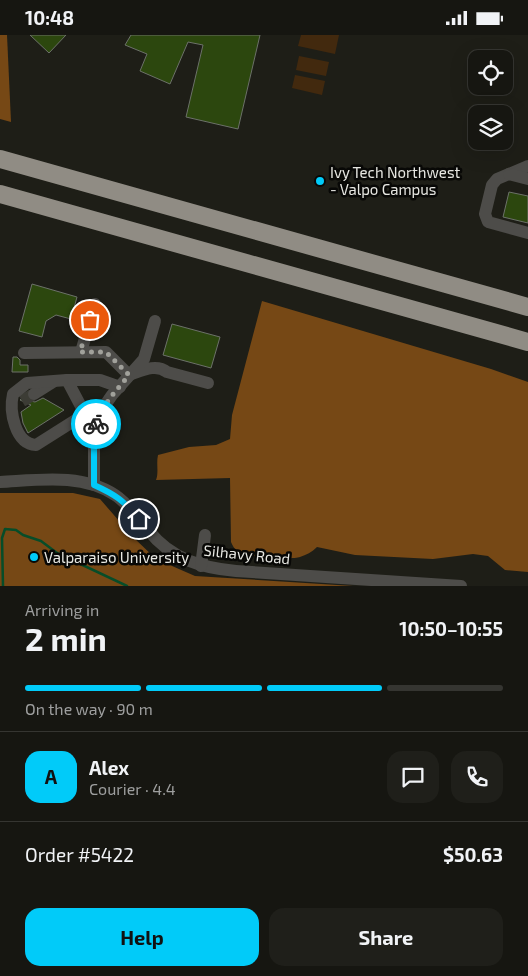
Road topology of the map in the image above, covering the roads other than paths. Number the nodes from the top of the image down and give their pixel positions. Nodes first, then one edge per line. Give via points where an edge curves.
1 (0, 159) edge
2 (528, 166) edge
3 (509, 174) junction
4 (528, 179) edge
5 (0, 194) edge
6 (528, 233) edge
7 (95, 304) dead end
8 (528, 307) edge
9 (155, 321) dead end
10 (509, 337) junction
11 (528, 342) edge
12 (528, 347) edge
13 (80, 352) junction
14 (24, 353) dead end
15 (129, 375) junction
16 (61, 381) junction
17 (208, 383) dead end
18 (120, 387) junction
19 (34, 394) tunnel mouth
20 (85, 414) junction
21 (96, 424) junction
22 (0, 482) edge
23 (94, 485) junction
24 (205, 535) dead end
25 (201, 566) junction
26 (461, 586) edge

1 - 8 highway
2 - 3 street
3 - 4 street
3 - 6 street via 492,185 485,214 488,222
5 - 10 highway
7 - 13 street
9 - 15 street via 144,359
10 - 11 highway
10 - 12 highway
13 - 14 street
13 - 15 street via 106,352
15 - 17 street via 152,367 162,368
15 - 18 street
16 - 18 street via 100,380
16 - 19 street
16 - 20 street
16 - 20 street via 28,383 13,394 17,404 14,424 22,436 29,445 36,445
18 - 21 street via 99,414
20 - 21 street
21 - 23 street
22 - 23 street, Silhavy Road via 48,479
23 - 25 street, Silhavy Road via 115,494 127,504 161,545
24 - 25 street
25 - 26 street, Silhavy Road

